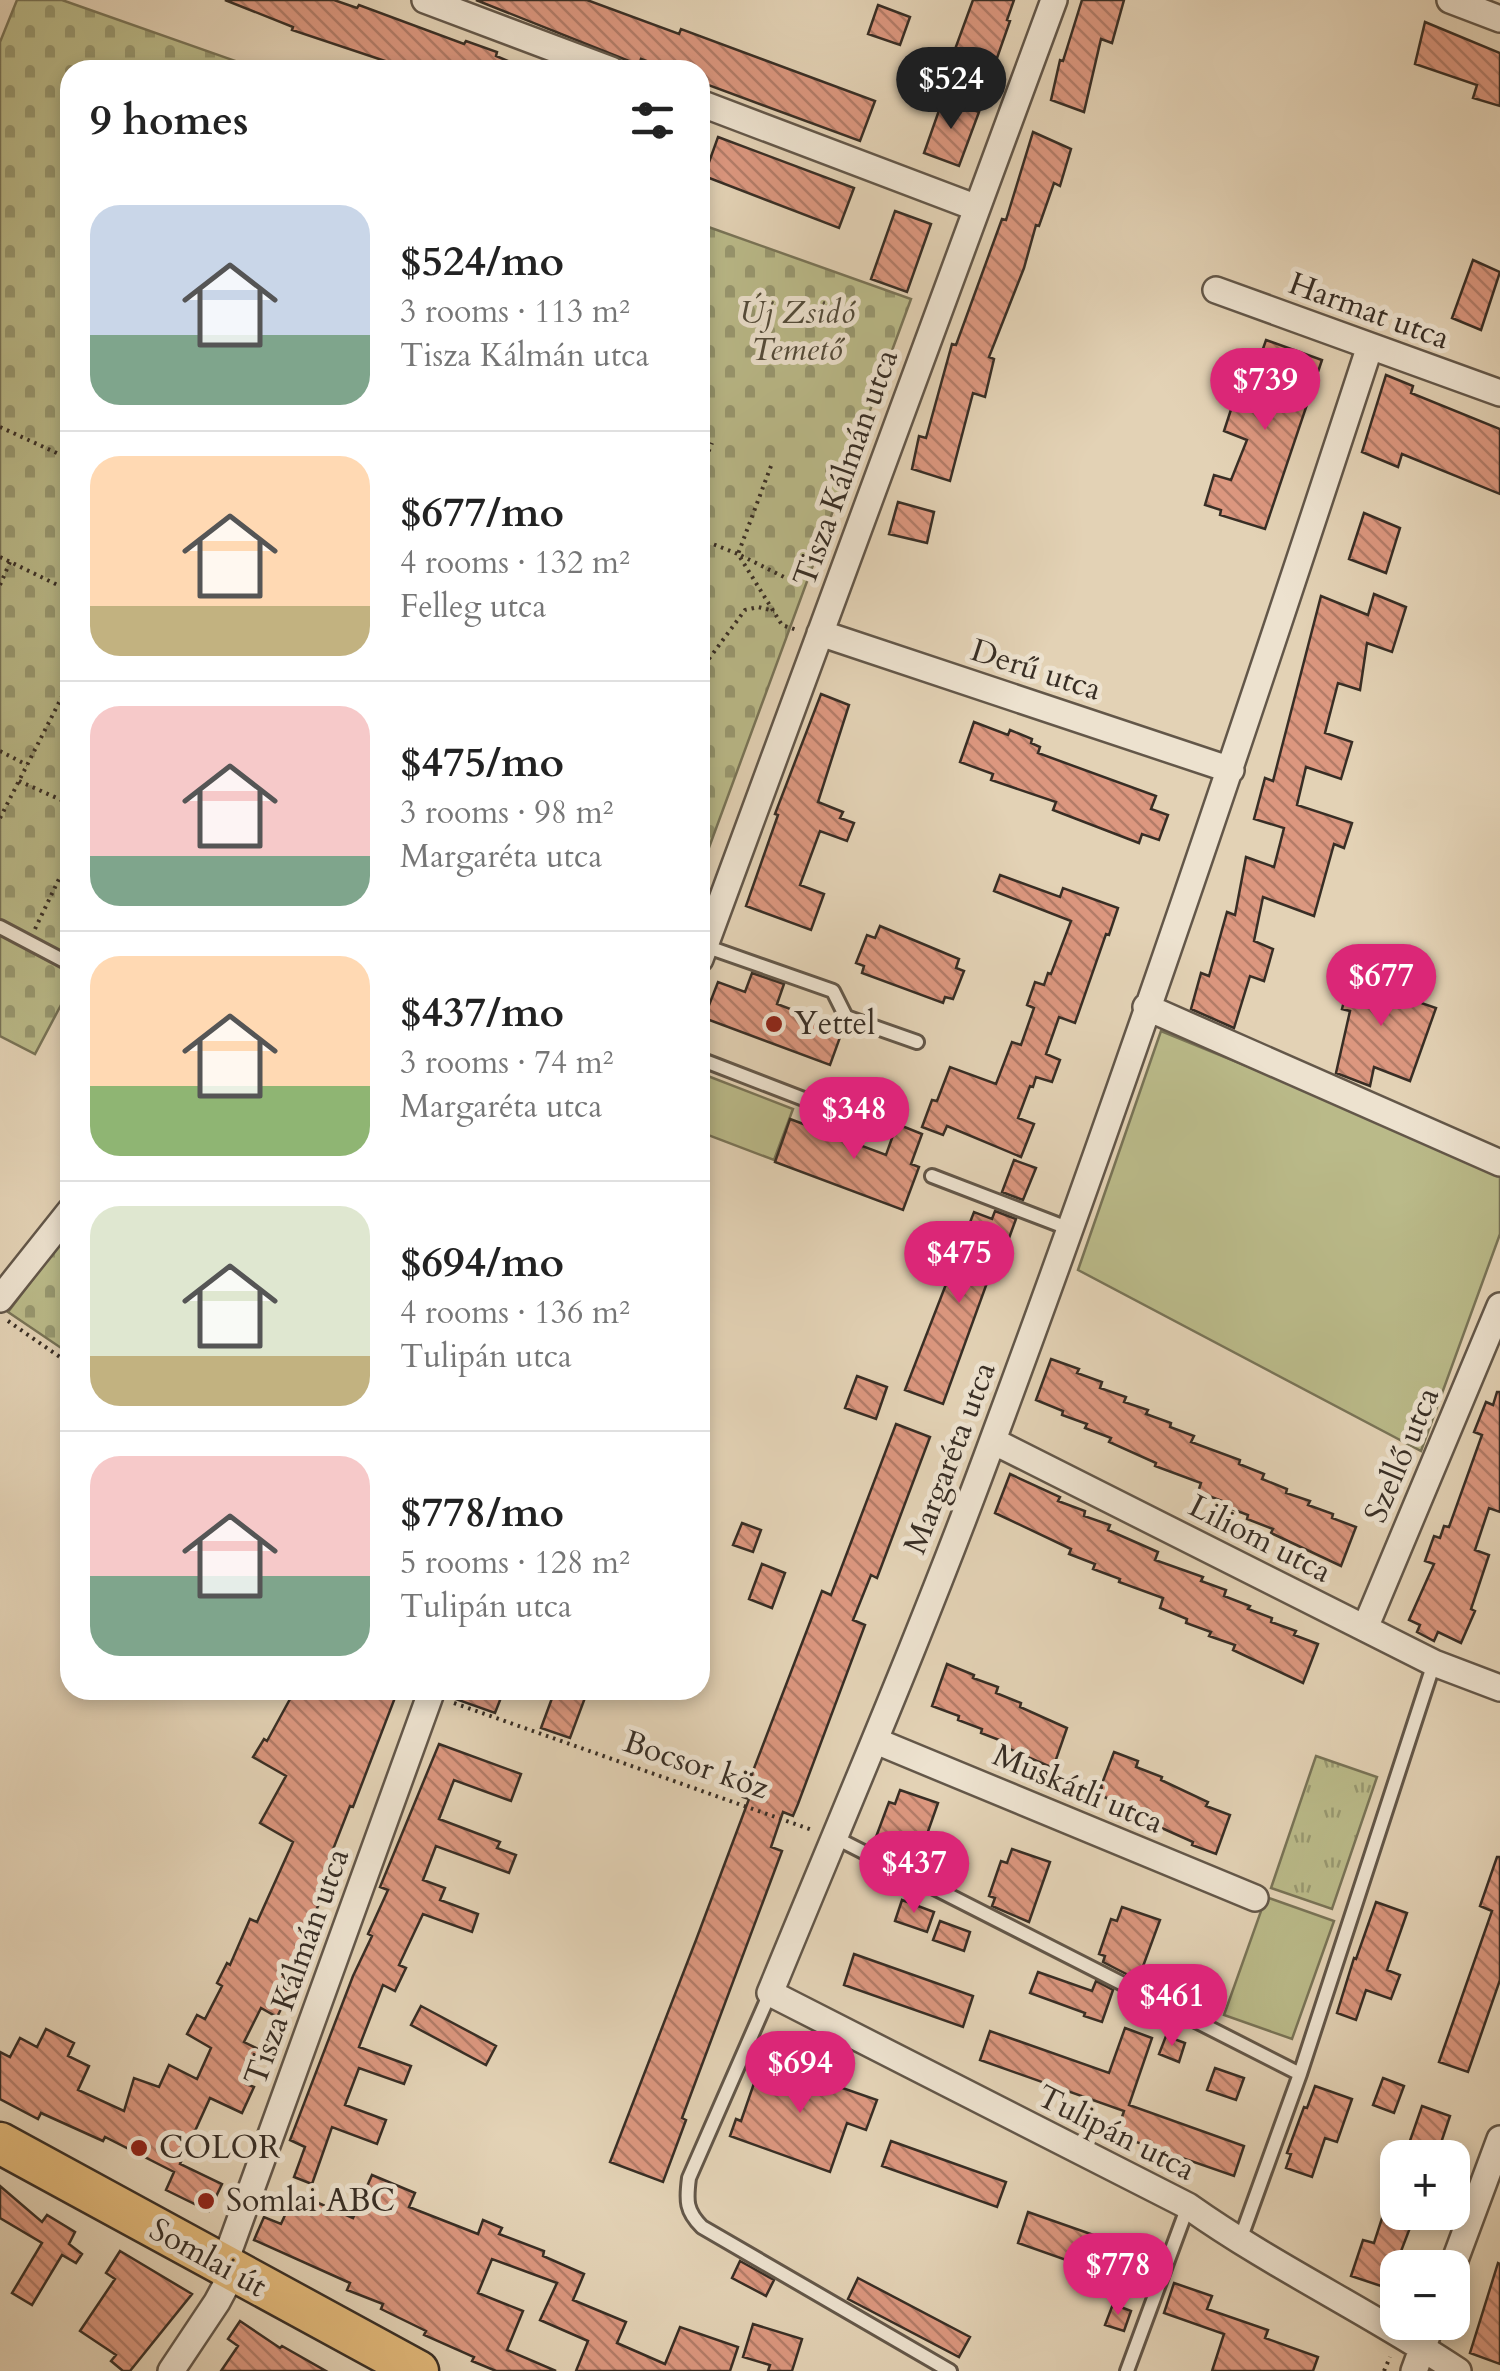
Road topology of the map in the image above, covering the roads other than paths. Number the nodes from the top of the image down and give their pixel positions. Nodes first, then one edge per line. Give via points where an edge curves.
1 (425, 0) edge
2 (1054, 0) edge
3 (1450, 0) edge
4 (1500, 19) edge
5 (584, 60) edge
6 (710, 108) edge
7 (977, 208) junction
8 (1216, 290) dead end
9 (1370, 346) junction
10 (1500, 393) edge
11 (819, 635) junction
12 (1231, 770) junction
13 (0, 926) edge
14 (710, 930) edge
15 (710, 954) edge
16 (60, 959) edge
17 (1146, 1007) junction
18 (917, 1042) dead end
19 (710, 1063) edge
20 (884, 1130) dead end
21 (1500, 1162) edge
22 (932, 1176) dead end
23 (60, 1224) edge
24 (1070, 1229) junction
25 (0, 1299) edge
26 (1500, 1306) edge
27 (993, 1441) junction
28 (1365, 1628) junction
29 (1434, 1663) junction
30 (1500, 1688) edge
31 (428, 1700) edge
32 (876, 1740) junction
33 (834, 1838) junction
34 (1255, 1898) dead end
35 (770, 1993) junction
36 (1300, 2074) junction
37 (1500, 2139) edge
38 (0, 2143) edge
39 (1188, 2206) junction
40 (1239, 2243) junction
41 (1459, 2250) edge
42 (228, 2269) junction
43 (1419, 2359) edge
44 (392, 2365) edge
45 (171, 2371) edge
46 (950, 2371) edge
47 (1128, 2371) edge
48 (1458, 2371) edge

1 - 5 street
2 - 7 street, Tisza Kálmán utca
3 - 4 street
6 - 7 street
7 - 11 street, Tisza Kálmán utca
8 - 9 street, Harmat utca
9 - 10 street, Harmat utca
9 - 12 street, Margaréta utca
11 - 12 street, Derű utca
11 - 14 street, Tisza Kálmán utca
12 - 17 street, Margaréta utca
13 - 16 lane
15 - 18 lane via 833,991 846,1017
17 - 21 street
17 - 24 street, Margaréta utca
19 - 20 lane
22 - 24 lane
23 - 25 street
24 - 27 street, Margaréta utca
26 - 28 street, Szellő utca
27 - 28 street, Liliom utca
27 - 32 street, Margaréta utca
28 - 29 street, Liliom utca
29 - 30 street, Liliom utca
29 - 36 lane
31 - 42 street, Tisza Kálmán utca
32 - 33 street, Margaréta utca
32 - 34 street, Muskátli utca
33 - 35 street, Margaréta utca
33 - 36 lane
35 - 39 street, Tulipán utca
35 - 46 lane via 688,2178 685,2204 719,2237
36 - 40 lane
37 - 41 street
38 - 42 main road, Somlai út
39 - 40 street, Tulipán utca
39 - 47 lane
40 - 43 street, Tulipán utca
42 - 44 main road, Somlai út
42 - 45 street, Tisza Kálmán utca via 217,2302
43 - 48 street, Tulipán utca

